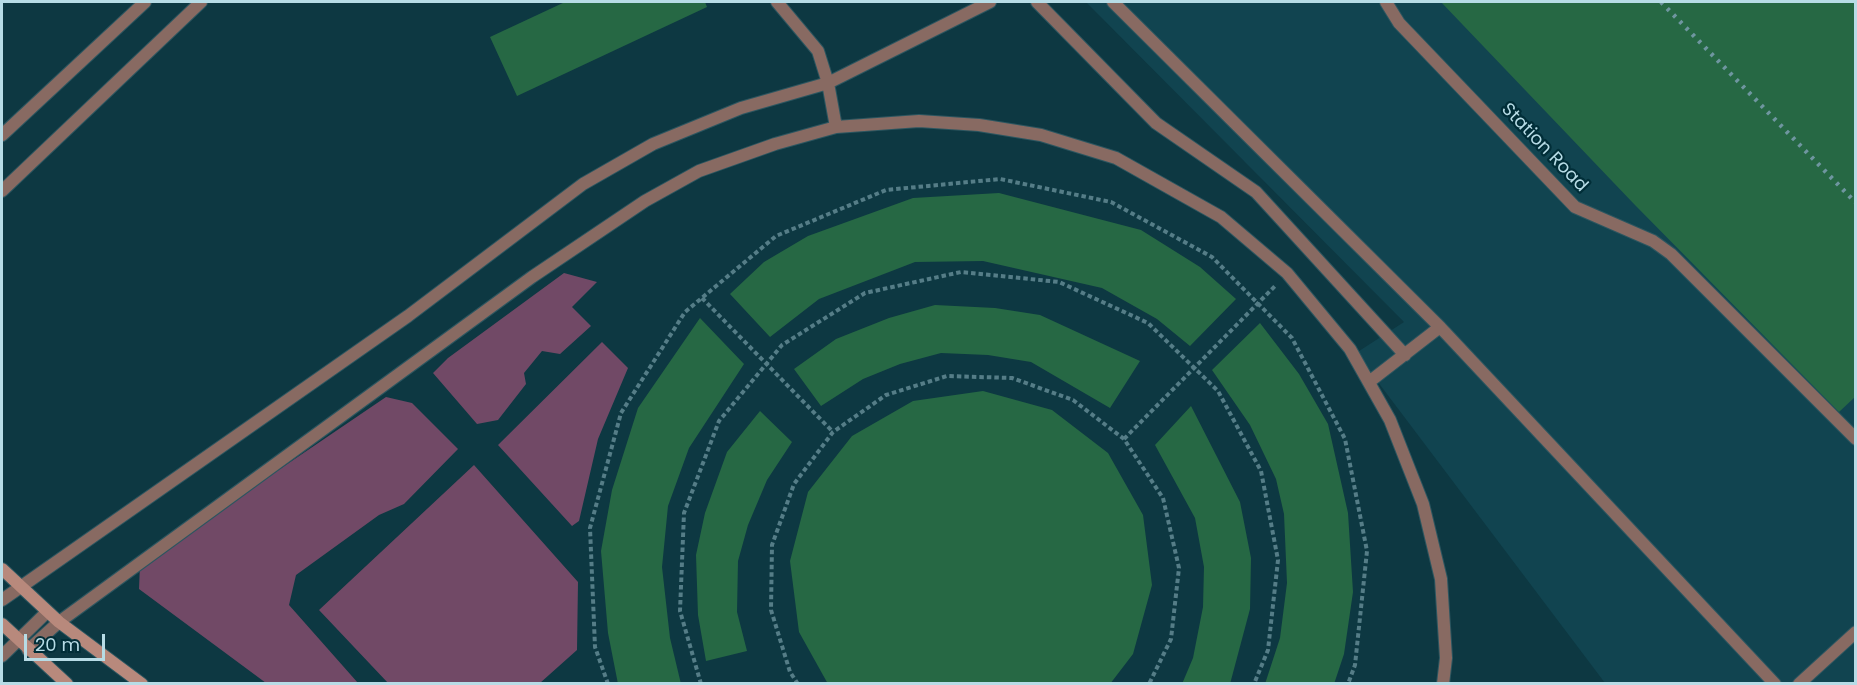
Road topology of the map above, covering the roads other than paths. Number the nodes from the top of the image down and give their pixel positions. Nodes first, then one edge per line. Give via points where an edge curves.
1 (145, 2) edge
2 (201, 2) edge
3 (777, 2) edge
4 (990, 2) edge
5 (1037, 2) edge
6 (1113, 2) edge
7 (1386, 2) edge
8 (828, 82) junction
9 (836, 127) junction
10 (2, 135) edge
11 (2, 191) edge
12 (1440, 327) junction
13 (1405, 355) junction
14 (1369, 382) junction
15 (1856, 439) edge
16 (2, 569) edge
17 (19, 587) junction
18 (2, 600) edge
19 (47, 612) junction
20 (59, 622) junction
21 (2, 624) edge
22 (1856, 632) edge
23 (17, 641) junction
24 (28, 650) junction
25 (2, 656) edge
26 (68, 684) edge
27 (142, 684) edge
28 (1443, 684) edge
29 (1775, 684) edge
30 (1799, 684) edge

1 - 10 street
2 - 11 street
3 - 8 street via 818,51
4 - 8 street
5 - 13 street via 1156,123 1261,197
6 - 12 street
7 - 15 street, Station Road via 1399,23 1575,207 1653,241 1671,254
8 - 9 street
8 - 17 street via 741,108 653,144 583,184 408,316
9 - 14 street via 920,121 979,125 1041,135 1116,158 1221,217 1249,238 1294,281 1350,350
9 - 20 street via 699,171 645,201 532,277
12 - 13 street
12 - 29 street
13 - 14 street
14 - 28 street via 1390,420 1424,504 1441,579 1446,658
16 - 17 main road
17 - 18 street
17 - 19 main road
19 - 20 main road
19 - 23 street
20 - 24 street
20 - 27 main road
21 - 23 main road
22 - 30 street
23 - 24 main road
23 - 25 street
24 - 26 main road

